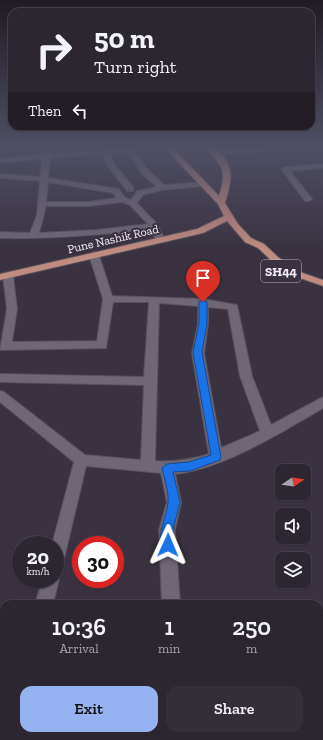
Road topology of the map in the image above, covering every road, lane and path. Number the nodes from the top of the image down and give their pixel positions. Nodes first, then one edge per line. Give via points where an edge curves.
1 (43, 180) edge
2 (47, 181) edge
3 (124, 181) edge
4 (156, 181) edge
5 (200, 181) edge
6 (226, 181) edge
7 (294, 181) edge
8 (203, 184) junction
9 (162, 188) junction
10 (130, 189) junction
11 (116, 191) junction
12 (140, 193) junction
13 (308, 199) dead end
14 (122, 200) junction
15 (133, 202) junction
16 (221, 203) junction
17 (42, 204) junction
18 (228, 217) junction
19 (154, 226) junction
20 (0, 235) edge
21 (34, 236) junction
22 (160, 240) junction
23 (94, 256) junction
24 (294, 275) junction
25 (4, 276) edge
26 (323, 283) edge
27 (323, 289) edge
28 (108, 299) junction
29 (154, 299) junction
30 (203, 302) junction
31 (3, 346) edge
32 (0, 378) edge
33 (150, 381) junction
34 (0, 395) edge
35 (323, 402) edge
36 (268, 433) junction
37 (216, 457) junction
38 (82, 460) junction
39 (148, 467) junction
40 (167, 468) junction
41 (62, 536) edge
42 (48, 588) edge
43 (45, 600) edge
44 (171, 600) edge

1 - 17 street
2 - 11 street
3 - 10 street
4 - 9 street
5 - 8 main road, SH44
6 - 16 main road
7 - 13 street
8 - 9 street
8 - 16 main road, SH44
9 - 12 street
10 - 11 street
10 - 12 street
11 - 14 street
12 - 15 street
14 - 15 street
14 - 17 street via 89,204
15 - 19 street
16 - 18 main road, SH44
17 - 21 street
18 - 22 main road, Pune Nashik Road via 200,230
18 - 24 main road, SH44 via 254,250 268,262
19 - 21 street via 96,233
19 - 22 street
20 - 21 street
22 - 23 main road, Pune Nashik Road
23 - 25 main road, Pune Nashik Road
23 - 28 street
24 - 26 main road, SH44
24 - 27 main road, SH44
25 - 31 street via 12,309
28 - 29 street
28 - 31 street via 102,345
29 - 30 street
29 - 33 street
30 - 36 street via 233,307 246,376
30 - 37 street via 203,324 198,352
32 - 33 street
33 - 39 street
34 - 38 street
35 - 36 street
36 - 37 street
37 - 40 street via 190,466
38 - 39 street
38 - 41 street
39 - 40 street
40 - 44 street via 174,502 167,530
42 - 43 street

